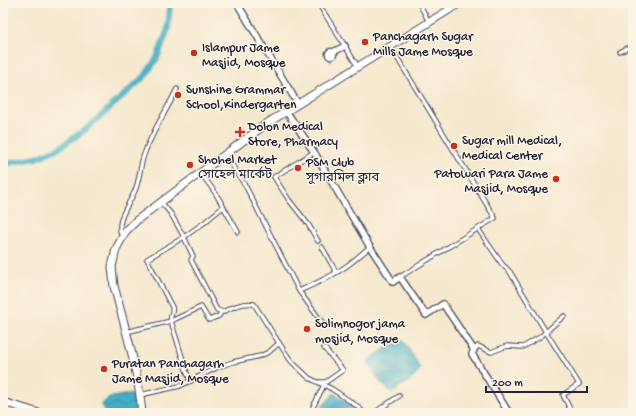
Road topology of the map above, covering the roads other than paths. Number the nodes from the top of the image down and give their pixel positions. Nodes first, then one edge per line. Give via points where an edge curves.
1 (237, 3) edge
2 (318, 3) edge
3 (419, 3) edge
4 (460, 3) edge
5 (429, 22) junction
6 (633, 45) edge
7 (345, 46) junction
8 (390, 46) junction
9 (333, 52) dead end
10 (620, 52) dead end
11 (358, 67) junction
12 (177, 89) dead end
13 (298, 104) junction
14 (286, 111) junction
15 (314, 152) junction
16 (225, 154) junction
17 (200, 172) junction
18 (161, 201) junction
19 (224, 207) junction
20 (478, 228) junction
21 (238, 232) dead end
22 (122, 237) junction
23 (184, 237) junction
24 (318, 241) dead end
25 (370, 247) junction
26 (322, 248) dead end
27 (336, 272) junction
28 (400, 277) junction
29 (299, 291) junction
30 (221, 312) junction
31 (564, 316) dead end
32 (171, 322) junction
33 (324, 325) dead end
34 (126, 332) junction
35 (546, 332) junction
36 (279, 343) junction
37 (324, 348) dead end
38 (474, 350) junction
39 (191, 381) junction
40 (319, 383) junction
41 (324, 385) junction
42 (140, 395) junction
43 (399, 396) dead end
44 (3, 402) edge
45 (27, 411) edge
46 (39, 413) edge
47 (142, 413) edge
48 (315, 413) edge
49 (364, 413) edge
50 (374, 413) edge
51 (509, 413) edge
52 (572, 413) edge

1 - 13 street
2 - 7 street
3 - 5 street
4 - 5 highway
5 - 8 highway
6 - 10 street
7 - 9 street
7 - 11 street
8 - 11 highway
8 - 20 street via 496,218
11 - 13 highway
12 - 22 street via 144,153 136,189 122,218
13 - 14 highway
14 - 15 street
14 - 16 highway
15 - 24 street via 274,177
15 - 25 street
16 - 17 highway
16 - 29 street via 246,187
17 - 18 highway
17 - 19 street
18 - 22 highway via 137,220
18 - 23 street
19 - 21 street
19 - 23 street
20 - 28 street
20 - 35 street via 510,272
22 - 34 highway via 114,255 112,274
23 - 30 street via 193,256 191,260 217,310
23 - 32 street via 147,259 172,307
25 - 27 street
25 - 28 street via 393,282
26 - 27 street
27 - 29 street
28 - 38 street via 426,315 443,304
29 - 33 street
30 - 32 street via 219,316 209,320 201,307
30 - 36 street via 239,305 254,304
31 - 35 street
32 - 34 street
32 - 39 street
34 - 42 highway
35 - 38 street via 523,347 508,346 491,352 478,346
35 - 52 street via 579,384 563,395
36 - 39 street via 260,356 218,367
36 - 40 street via 297,367
37 - 40 street via 343,370 326,382
38 - 51 street via 472,354
39 - 42 street via 176,388
40 - 41 street
41 - 48 street via 313,407
41 - 49 street
42 - 47 highway
43 - 50 street
44 - 45 highway
45 - 46 highway

